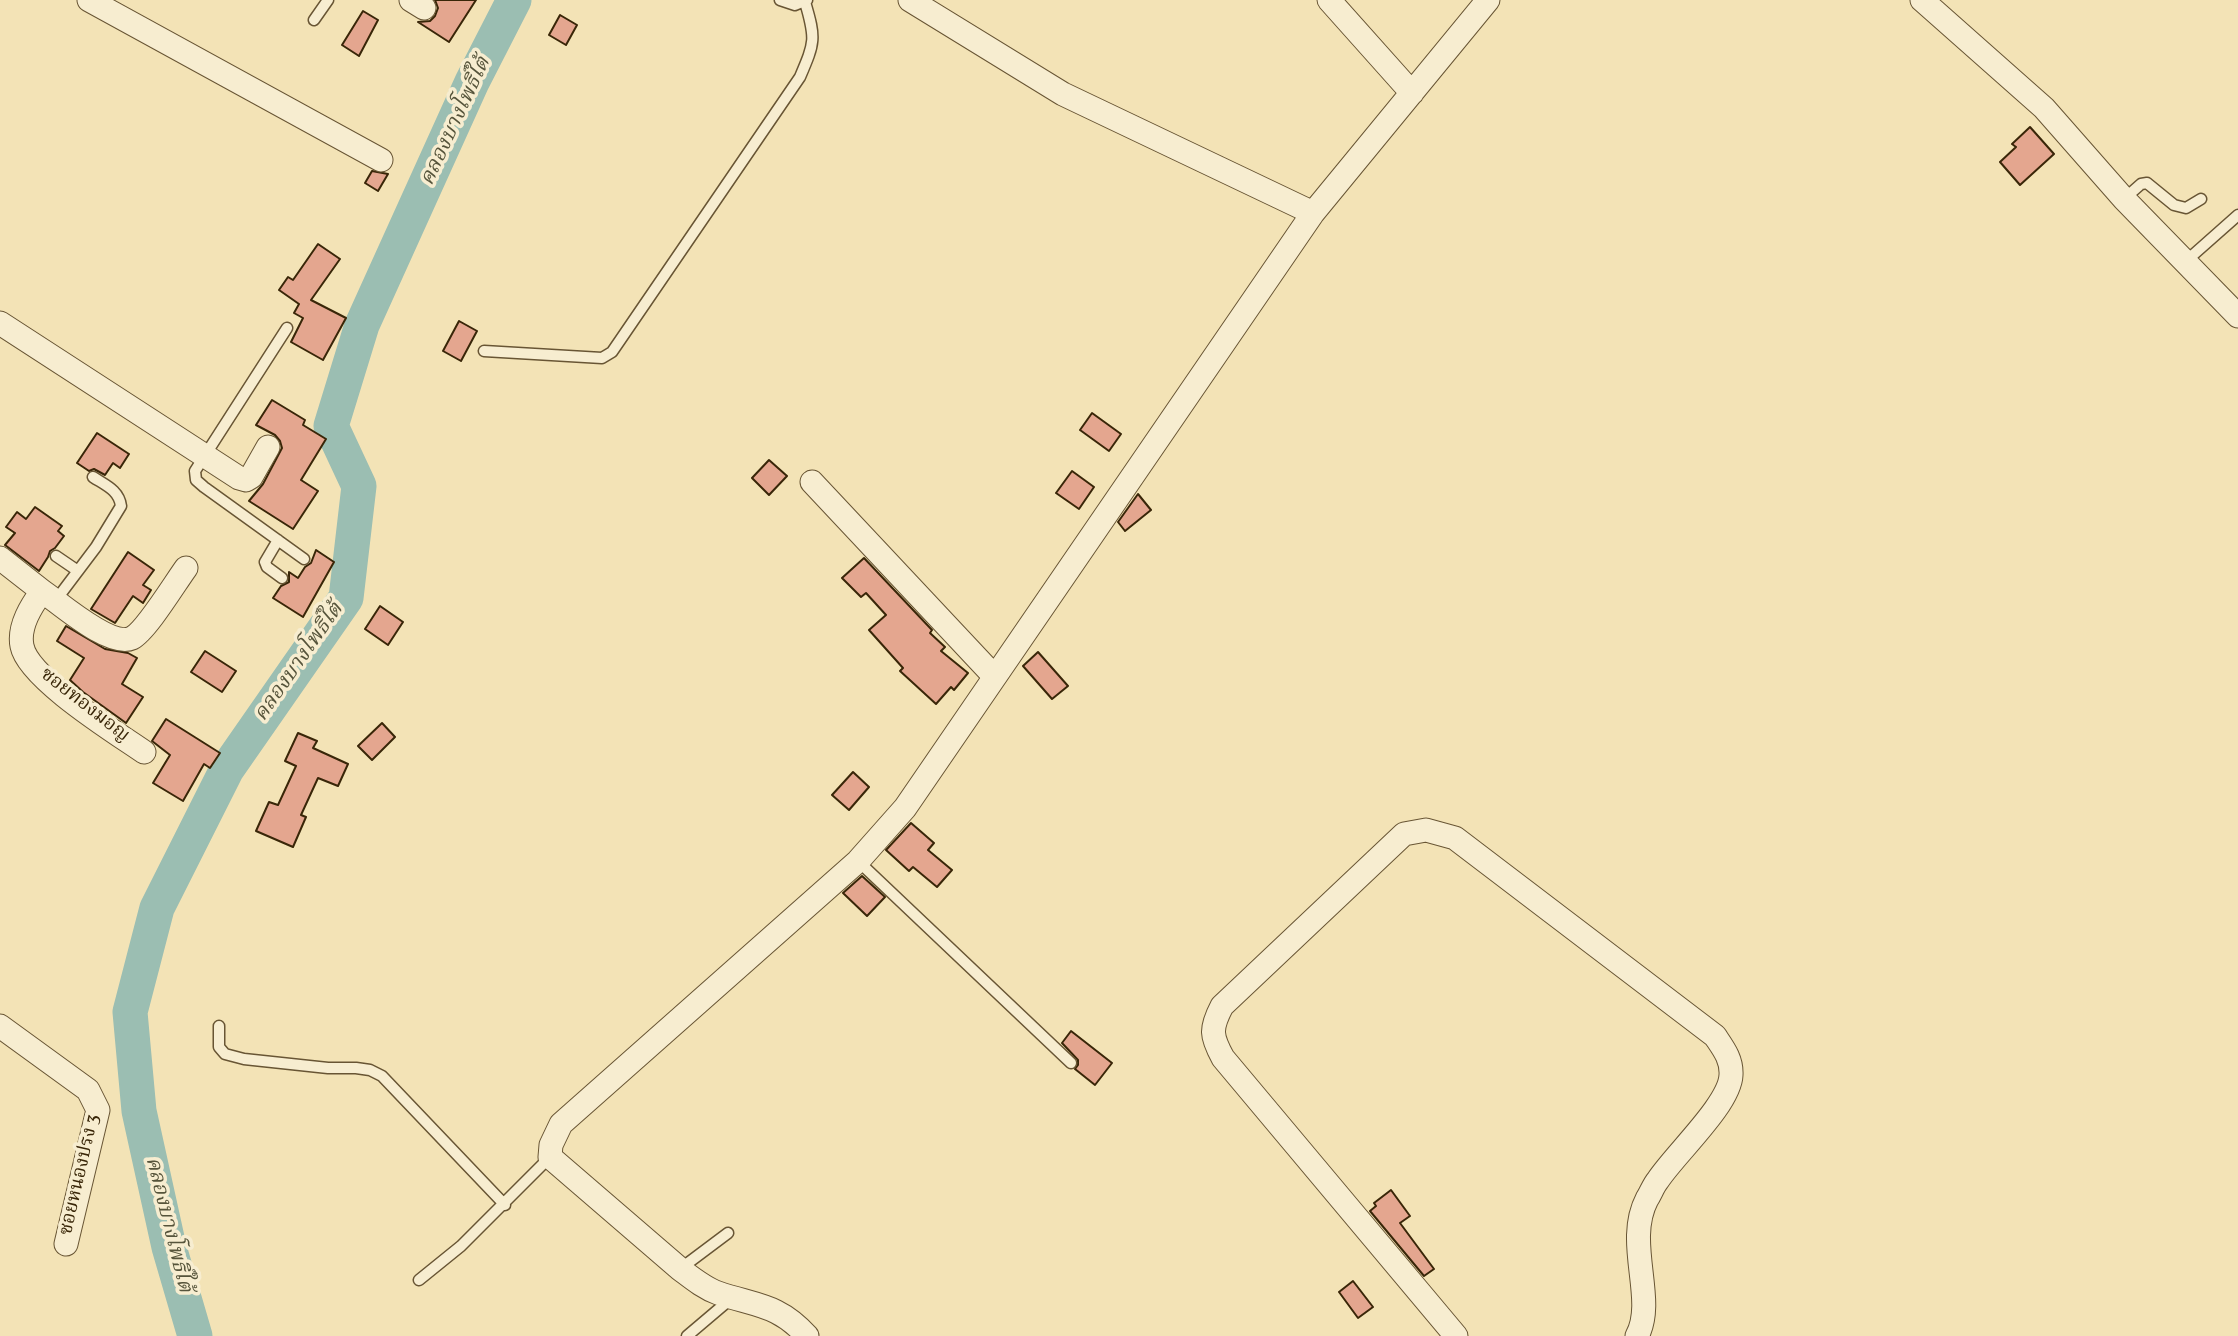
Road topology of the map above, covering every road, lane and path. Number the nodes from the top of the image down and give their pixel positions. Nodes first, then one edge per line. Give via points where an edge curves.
1 (89, 0) edge
2 (328, 0) edge
3 (780, 0) edge
4 (910, 0) edge
5 (1329, 0) edge
6 (1488, 0) edge
7 (1922, 0) edge
8 (806, 1) edge
9 (314, 20) dead end
10 (1412, 93) junction
11 (381, 160) dead end
12 (2202, 199) dead end
13 (2124, 200) junction
14 (1313, 213) junction
15 (2238, 215) edge
16 (2185, 262) junction
17 (2238, 316) edge
18 (0, 323) edge
19 (287, 328) dead end
20 (484, 351) dead end
21 (268, 447) dead end
22 (205, 455) junction
23 (93, 477) dead end
24 (812, 482) dead end
25 (278, 540) junction
26 (55, 556) dead end
27 (0, 558) edge
28 (304, 559) dead end
29 (186, 568) dead end
30 (78, 571) junction
31 (282, 578) dead end
32 (49, 595) junction
33 (994, 676) junction
34 (144, 752) dead end
35 (858, 861) junction
36 (0, 1026) edge
37 (219, 1026) dead end
38 (1071, 1063) dead end
39 (550, 1157) junction
40 (505, 1205) junction
41 (728, 1233) dead end
42 (66, 1244) dead end
43 (680, 1269) junction
44 (419, 1280) dead end
45 (734, 1297) junction
46 (687, 1336) edge
47 (807, 1336) edge
48 (1456, 1336) edge
49 (1637, 1336) edge

1 - 11 street
2 - 9 lane
3 - 8 lane via 795,5
4 - 14 street via 1063,94
5 - 10 street
6 - 10 street
7 - 13 street via 2045,108
8 - 20 lane via 814,32 800,77 612,352 602,358
10 - 14 street
12 - 13 lane via 2186,208 2174,205 2147,183
13 - 16 street
14 - 33 street
15 - 16 lane
16 - 17 street
18 - 22 street
19 - 22 lane
21 - 22 street via 246,480
22 - 25 lane via 195,471 196,480
23 - 30 lane via 116,491 121,506
24 - 33 street
25 - 28 lane
25 - 31 lane via 265,562
26 - 30 lane
27 - 32 street
29 - 32 street via 144,627 123,640 98,631
30 - 32 lane
32 - 34 street, ซอยทองมอญ via 26,618 22,647 29,661 80,708
33 - 35 street via 905,808
35 - 38 lane
35 - 39 street via 561,1124
36 - 42 street, ซอยหนองปรง 3 via 88,1090 99,1110
37 - 40 lane via 219,1047 225,1054 356,1068 382,1076
39 - 40 lane
39 - 43 street
40 - 44 lane
41 - 43 lane
43 - 45 street via 706,1287
45 - 46 lane
45 - 47 street via 783,1315
48 - 49 street via 1223,1058 1214,1041 1213,1024 1222,1006 1404,834 1426,830 1455,838 1715,1036 1728,1055 1731,1075 1724,1097 1657,1181 1642,1209 1637,1245 1644,1312

